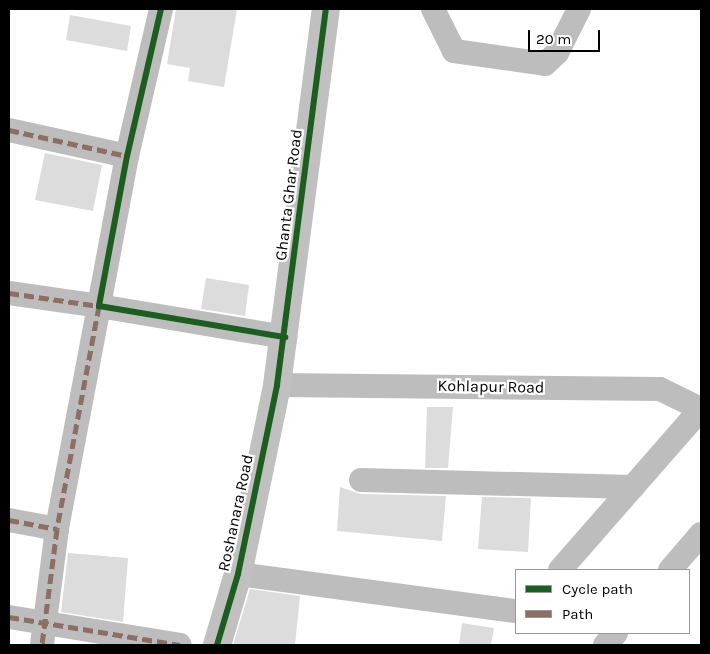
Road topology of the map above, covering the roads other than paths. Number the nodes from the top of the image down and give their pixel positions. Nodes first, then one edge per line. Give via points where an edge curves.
1 (161, 9) edge
2 (326, 9) edge
3 (433, 9) edge
4 (578, 9) edge
5 (9, 130) edge
6 (127, 156) junction
7 (9, 293) edge
8 (99, 306) junction
9 (285, 337) junction
10 (277, 385) junction
11 (701, 409) edge
12 (361, 480) dead end
13 (633, 486) junction
14 (9, 520) edge
15 (57, 529) junction
16 (701, 534) edge
17 (561, 569) edge
18 (671, 569) edge
19 (238, 574) junction
20 (515, 612) edge
21 (9, 617) edge
22 (44, 621) junction
23 (615, 634) edge
24 (42, 645) edge
25 (180, 645) edge
26 (217, 645) edge
27 (605, 645) edge

1 - 6 street
2 - 9 street, Ghanta Ghar Road
3 - 4 street via 454,50 545,64 557,53
5 - 6 street
6 - 8 street
7 - 8 street
8 - 9 street
8 - 15 street
9 - 10 street, Ghanta Ghar Road
10 - 11 street, Kohlapur Road via 660,389
10 - 19 street, Roshanara Road
11 - 13 street
12 - 13 street
13 - 17 street
14 - 15 street
15 - 22 street
16 - 18 street
19 - 20 street
19 - 26 street, Roshanara Road
21 - 22 street
22 - 24 street
22 - 25 street
23 - 27 street

